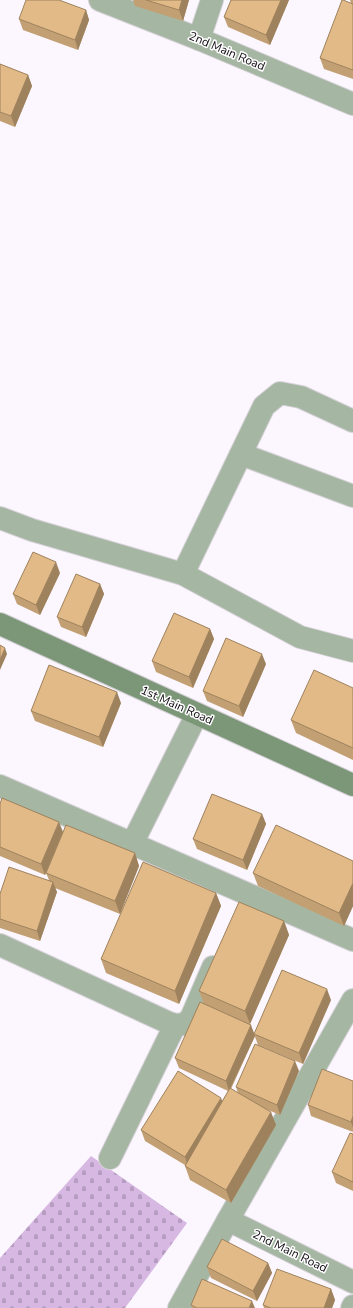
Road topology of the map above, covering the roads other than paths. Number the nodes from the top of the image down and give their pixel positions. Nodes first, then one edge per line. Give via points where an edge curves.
1 (100, 0) edge
2 (212, 0) edge
3 (199, 39) junction
4 (353, 104) edge
5 (353, 421) edge
6 (241, 454) junction
7 (353, 496) edge
8 (0, 518) edge
9 (183, 574) junction
10 (0, 624) edge
11 (353, 651) edge
12 (197, 714) junction
13 (353, 785) edge
14 (0, 786) edge
15 (132, 844) junction
16 (245, 893) junction
17 (236, 914) edge
18 (353, 940) edge
19 (0, 945) edge
20 (221, 948) edge
21 (353, 1000) edge
22 (175, 1025) junction
23 (110, 1158) dead end
24 (228, 1220) junction
25 (353, 1282) edge
26 (179, 1308) edge

1 - 3 street, 2nd Main Road
2 - 3 street
3 - 4 street, 2nd Main Road
5 - 6 street via 301,397 280,393 264,406
6 - 7 street
6 - 9 street
8 - 9 street via 32,530
9 - 11 street via 300,637
10 - 12 street, 1st Main Road
12 - 13 street, 1st Main Road
12 - 15 street
14 - 15 street
15 - 16 street
16 - 17 street
16 - 18 street
19 - 22 street
20 - 22 street via 191,1018 185,1024
21 - 24 street
22 - 23 street
24 - 25 street, 2nd Main Road
24 - 26 street

